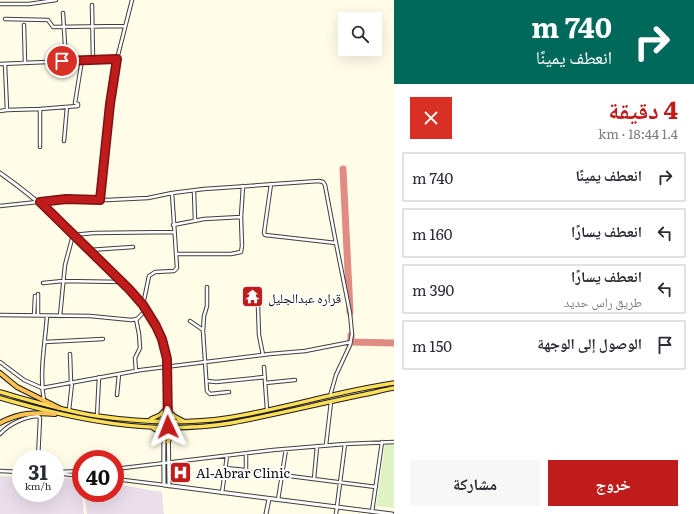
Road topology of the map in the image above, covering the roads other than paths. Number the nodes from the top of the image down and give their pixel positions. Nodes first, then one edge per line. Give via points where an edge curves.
1 (56, 0) edge
2 (132, 0) edge
3 (0, 4) edge
4 (92, 5) dead end
5 (64, 13) dead end
6 (5, 19) dead end
7 (24, 25) dead end
8 (93, 26) junction
9 (125, 26) junction
10 (64, 27) junction
11 (117, 59) junction
12 (82, 60) junction
13 (93, 60) junction
14 (66, 61) junction
15 (26, 63) junction
16 (0, 64) edge
17 (5, 64) junction
18 (67, 108) junction
19 (40, 109) junction
20 (7, 110) junction
21 (0, 111) edge
22 (64, 141) dead end
23 (40, 147) dead end
24 (0, 173) edge
25 (271, 184) junction
26 (243, 186) junction
27 (194, 191) junction
28 (172, 193) junction
29 (100, 200) junction
30 (40, 202) junction
31 (0, 206) edge
32 (241, 217) junction
33 (195, 221) junction
34 (173, 225) junction
35 (174, 232) junction
36 (73, 235) junction
37 (336, 243) junction
38 (133, 247) dead end
39 (89, 250) junction
40 (176, 254) junction
41 (63, 282) junction
42 (122, 282) junction
43 (44, 283) dead end
44 (207, 287) dead end
45 (36, 295) dead end
46 (143, 305) junction
47 (258, 307) dead end
48 (146, 309) junction
49 (0, 315) edge
50 (36, 315) junction
51 (47, 316) junction
52 (60, 316) junction
53 (136, 319) junction
54 (190, 321) dead end
55 (203, 331) junction
56 (103, 339) dead end
57 (46, 342) junction
58 (351, 342) junction
59 (70, 354) dead end
60 (263, 355) junction
61 (0, 362) edge
62 (205, 362) junction
63 (168, 367) junction
64 (264, 367) dead end
65 (136, 371) junction
66 (0, 373) edge
67 (119, 374) junction
68 (265, 377) junction
69 (99, 378) junction
70 (295, 380) dead end
71 (207, 381) junction
72 (72, 383) junction
73 (265, 383) junction
74 (394, 383) edge
75 (42, 388) junction
76 (394, 388) edge
77 (0, 392) edge
78 (228, 392) dead end
79 (117, 395) dead end
80 (330, 397) junction
81 (0, 398) edge
82 (44, 401) junction
83 (331, 402) junction
84 (59, 408) junction
85 (167, 408) junction
86 (69, 410) junction
87 (267, 411) junction
88 (55, 414) junction
89 (97, 416) junction
90 (149, 420) junction
91 (184, 421) junction
92 (167, 422) junction
93 (0, 423) edge
94 (150, 427) junction
95 (167, 427) junction
96 (182, 427) junction
97 (0, 434) edge
98 (164, 439) junction
99 (168, 442) junction
100 (382, 442) junction
101 (394, 442) edge
102 (345, 444) junction
103 (326, 445) junction
104 (317, 446) junction
105 (286, 449) junction
106 (38, 450) edge
107 (246, 454) junction
108 (227, 456) junction
109 (169, 462) junction
110 (164, 463) junction
111 (124, 468) edge
112 (226, 468) junction
113 (245, 470) junction
114 (0, 471) edge
115 (12, 472) edge
116 (263, 475) dead end
117 (282, 475) junction
118 (314, 479) junction
119 (124, 480) edge
120 (340, 482) junction
121 (164, 485) junction
122 (168, 486) junction
123 (376, 487) junction
124 (222, 493) junction
125 (270, 499) junction
126 (278, 500) junction
127 (337, 507) junction
128 (372, 512) junction
129 (266, 514) edge
130 (336, 514) edge
131 (392, 514) edge

1 - 3 street via 29,4
2 - 9 street
4 - 8 street
5 - 10 street
6 - 10 street via 48,20 53,27
7 - 15 street
8 - 9 street
8 - 10 street
8 - 13 street
9 - 11 street
10 - 14 street
11 - 13 street
11 - 29 street
12 - 13 street
12 - 14 street
12 - 18 street via 75,103 78,105
14 - 15 street
15 - 17 street
16 - 17 street
17 - 20 street
18 - 19 street
18 - 22 street
19 - 20 street
19 - 23 street
20 - 21 street
24 - 30 street
25 - 26 street
25 - 37 street via 323,182
25 - 37 street via 265,235
26 - 27 street
26 - 32 street
27 - 28 street
27 - 33 street
28 - 29 street via 148,198
28 - 34 street
29 - 30 street via 66,199
30 - 31 street
30 - 36 street
32 - 33 street
32 - 40 street via 242,250 239,253
33 - 34 street
34 - 35 street
35 - 36 street
35 - 40 street
36 - 39 street
36 - 41 street
37 - 58 street via 350,313
38 - 39 street
39 - 42 street
40 - 46 street via 176,270 155,272 149,276
41 - 42 street
41 - 43 street
41 - 52 street
42 - 46 street
44 - 55 street
45 - 50 street
46 - 48 street
47 - 60 street
48 - 53 street
48 - 63 street via 160,332
49 - 50 street
50 - 51 street
51 - 52 street
51 - 57 street
52 - 53 street
53 - 65 street via 140,348 135,358
54 - 55 street
55 - 62 street
56 - 57 street
57 - 75 street
58 - 60 street via 305,351
58 - 80 street via 336,375
59 - 72 street
60 - 62 street
61 - 75 street via 24,380
62 - 63 street
62 - 71 street
63 - 65 street
63 - 85 street
64 - 68 street
65 - 67 street
66 - 82 highway via 17,387
67 - 69 street
67 - 79 street
68 - 71 street
68 - 73 street
69 - 72 street
69 - 89 street
70 - 73 street
71 - 78 street via 209,394
72 - 75 street
72 - 86 street
73 - 87 street
74 - 80 main road
75 - 82 street
76 - 83 main road
77 - 84 main road
80 - 87 main road
81 - 88 main road
82 - 84 highway
83 - 96 main road via 229,423
83 - 103 street
84 - 86 main road
85 - 90 main road
85 - 91 main road via 174,416
85 - 92 street
86 - 89 main road
87 - 91 main road via 218,419
88 - 93 highway via 28,413
88 - 94 main road
89 - 90 main road
90 - 92 main road
91 - 92 main road
92 - 95 street
94 - 95 main road
94 - 98 main road via 160,432
95 - 96 main road
95 - 98 street
95 - 99 street
96 - 99 main road via 172,433
97 - 106 street via 13,424 38,416
98 - 110 street
99 - 109 street
100 - 101 street
100 - 102 street
100 - 123 street
102 - 103 street
102 - 120 street
103 - 104 street
104 - 105 street
104 - 118 street
105 - 107 street
105 - 117 street
107 - 108 street
107 - 113 street
108 - 109 street
108 - 112 street
109 - 110 street
109 - 122 street
110 - 111 street
110 - 121 street
112 - 113 street
112 - 124 street
113 - 116 street
114 - 115 street
117 - 118 street
117 - 126 street
118 - 120 street
119 - 121 street
120 - 123 street
120 - 127 street
121 - 122 street
122 - 124 street
123 - 128 street
124 - 125 street
125 - 126 street
125 - 129 street
126 - 127 street
127 - 128 street
127 - 130 street
128 - 131 street

